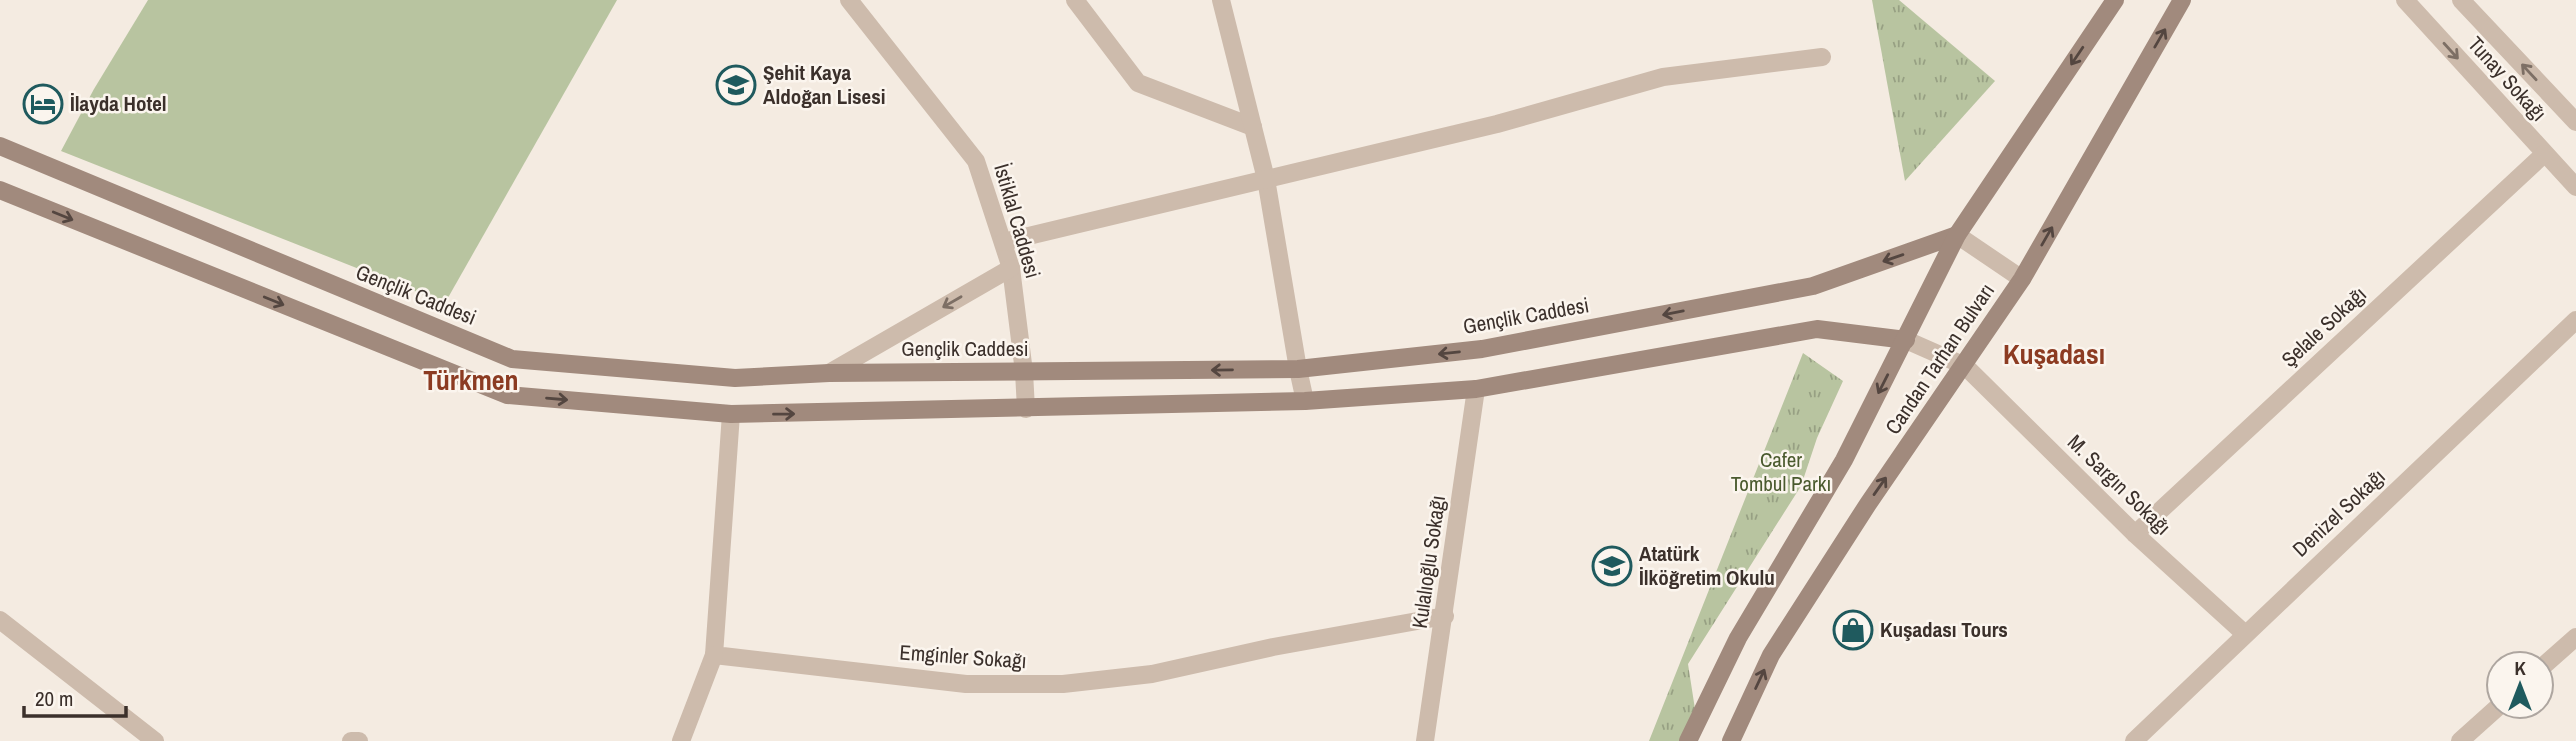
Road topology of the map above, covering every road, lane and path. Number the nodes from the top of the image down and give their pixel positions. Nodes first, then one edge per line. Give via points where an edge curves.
1 (849, 0) edge
2 (1075, 0) edge
3 (1221, 0) edge
4 (2115, 0) edge
5 (2182, 0) edge
6 (2405, 0) edge
7 (2461, 0) edge
8 (1822, 57) dead end
9 (2576, 122) edge
10 (1253, 127) junction
11 (0, 146) edge
12 (2544, 154) junction
13 (1266, 179) junction
14 (2576, 187) edge
15 (0, 190) edge
16 (1957, 236) junction
17 (1003, 242) junction
18 (1011, 268) junction
19 (2022, 279) junction
20 (2576, 320) edge
21 (1906, 340) junction
22 (1965, 366) junction
23 (1298, 369) junction
24 (1024, 372) junction
25 (829, 373) junction
26 (1476, 389) junction
27 (1305, 401) junction
28 (1027, 409) junction
29 (731, 414) junction
30 (2135, 534) junction
31 (1445, 616) junction
32 (0, 620) edge
33 (2245, 634) junction
34 (2576, 637) edge
35 (713, 655) junction
36 (2555, 656) edge
37 (2485, 719) edge
38 (155, 741) edge
39 (351, 741) edge
40 (359, 741) edge
41 (681, 741) edge
42 (1426, 741) edge
43 (1688, 741) edge
44 (1731, 741) edge
45 (2134, 741) edge
46 (2460, 741) edge

1 - 17 street, İstiklal Caddesi via 976,161
2 - 10 street via 1138,83
3 - 10 street
4 -> 16 main road, Candan Tarhan Bulvarı
19 -> 5 main road, Candan Tarhan Bulvarı
6 -> 12 street, Tunay Sokağı
9 -> 7 street, Tunay Sokağı
8 - 13 street via 1662,77 1497,124
10 - 13 street
11 - 25 main road, Gençlik Caddesi via 512,359 735,378
12 - 14 street, Tunay Sokağı
12 - 30 street, Şelale Sokağı
13 - 17 street
13 - 23 street
15 -> 29 main road via 507,395
16 - 19 street
16 - 21 main road, Candan Tarhan Bulvarı
16 -> 23 main road, Gençlik Caddesi via 1813,286 1482,349
17 - 18 street, İstiklal Caddesi
18 - 24 street, İstiklal Caddesi
18 -> 25 street
19 - 22 main road, Candan Tarhan Bulvarı
20 - 33 street, Denizel Sokağı
21 - 22 street
21 - 26 main road via 1817,329
21 -> 43 main road, Candan Tarhan Bulvarı via 1844,460 1738,638
22 - 30 street, M. Sargın Sokağı
44 -> 22 main road, Candan Tarhan Bulvarı via 1771,655 1868,504
23 -> 24 main road, Gençlik Caddesi
23 - 27 street
24 - 25 main road, Gençlik Caddesi
24 - 28 street, İstiklal Caddesi
26 - 27 main road
26 - 31 street, Kulalıoğlu Sokağı
27 - 28 main road
29 -> 28 main road
29 - 35 street
30 - 33 street, M. Sargın Sokağı
31 - 35 street, Emginler Sokağı via 1152,674 1063,684 966,684
31 - 42 street, Kulalıoğlu Sokağı
32 - 38 street
33 - 45 street, Denizel Sokağı
34 - 36 street
35 - 41 street
37 - 46 street
39 - 40 street

